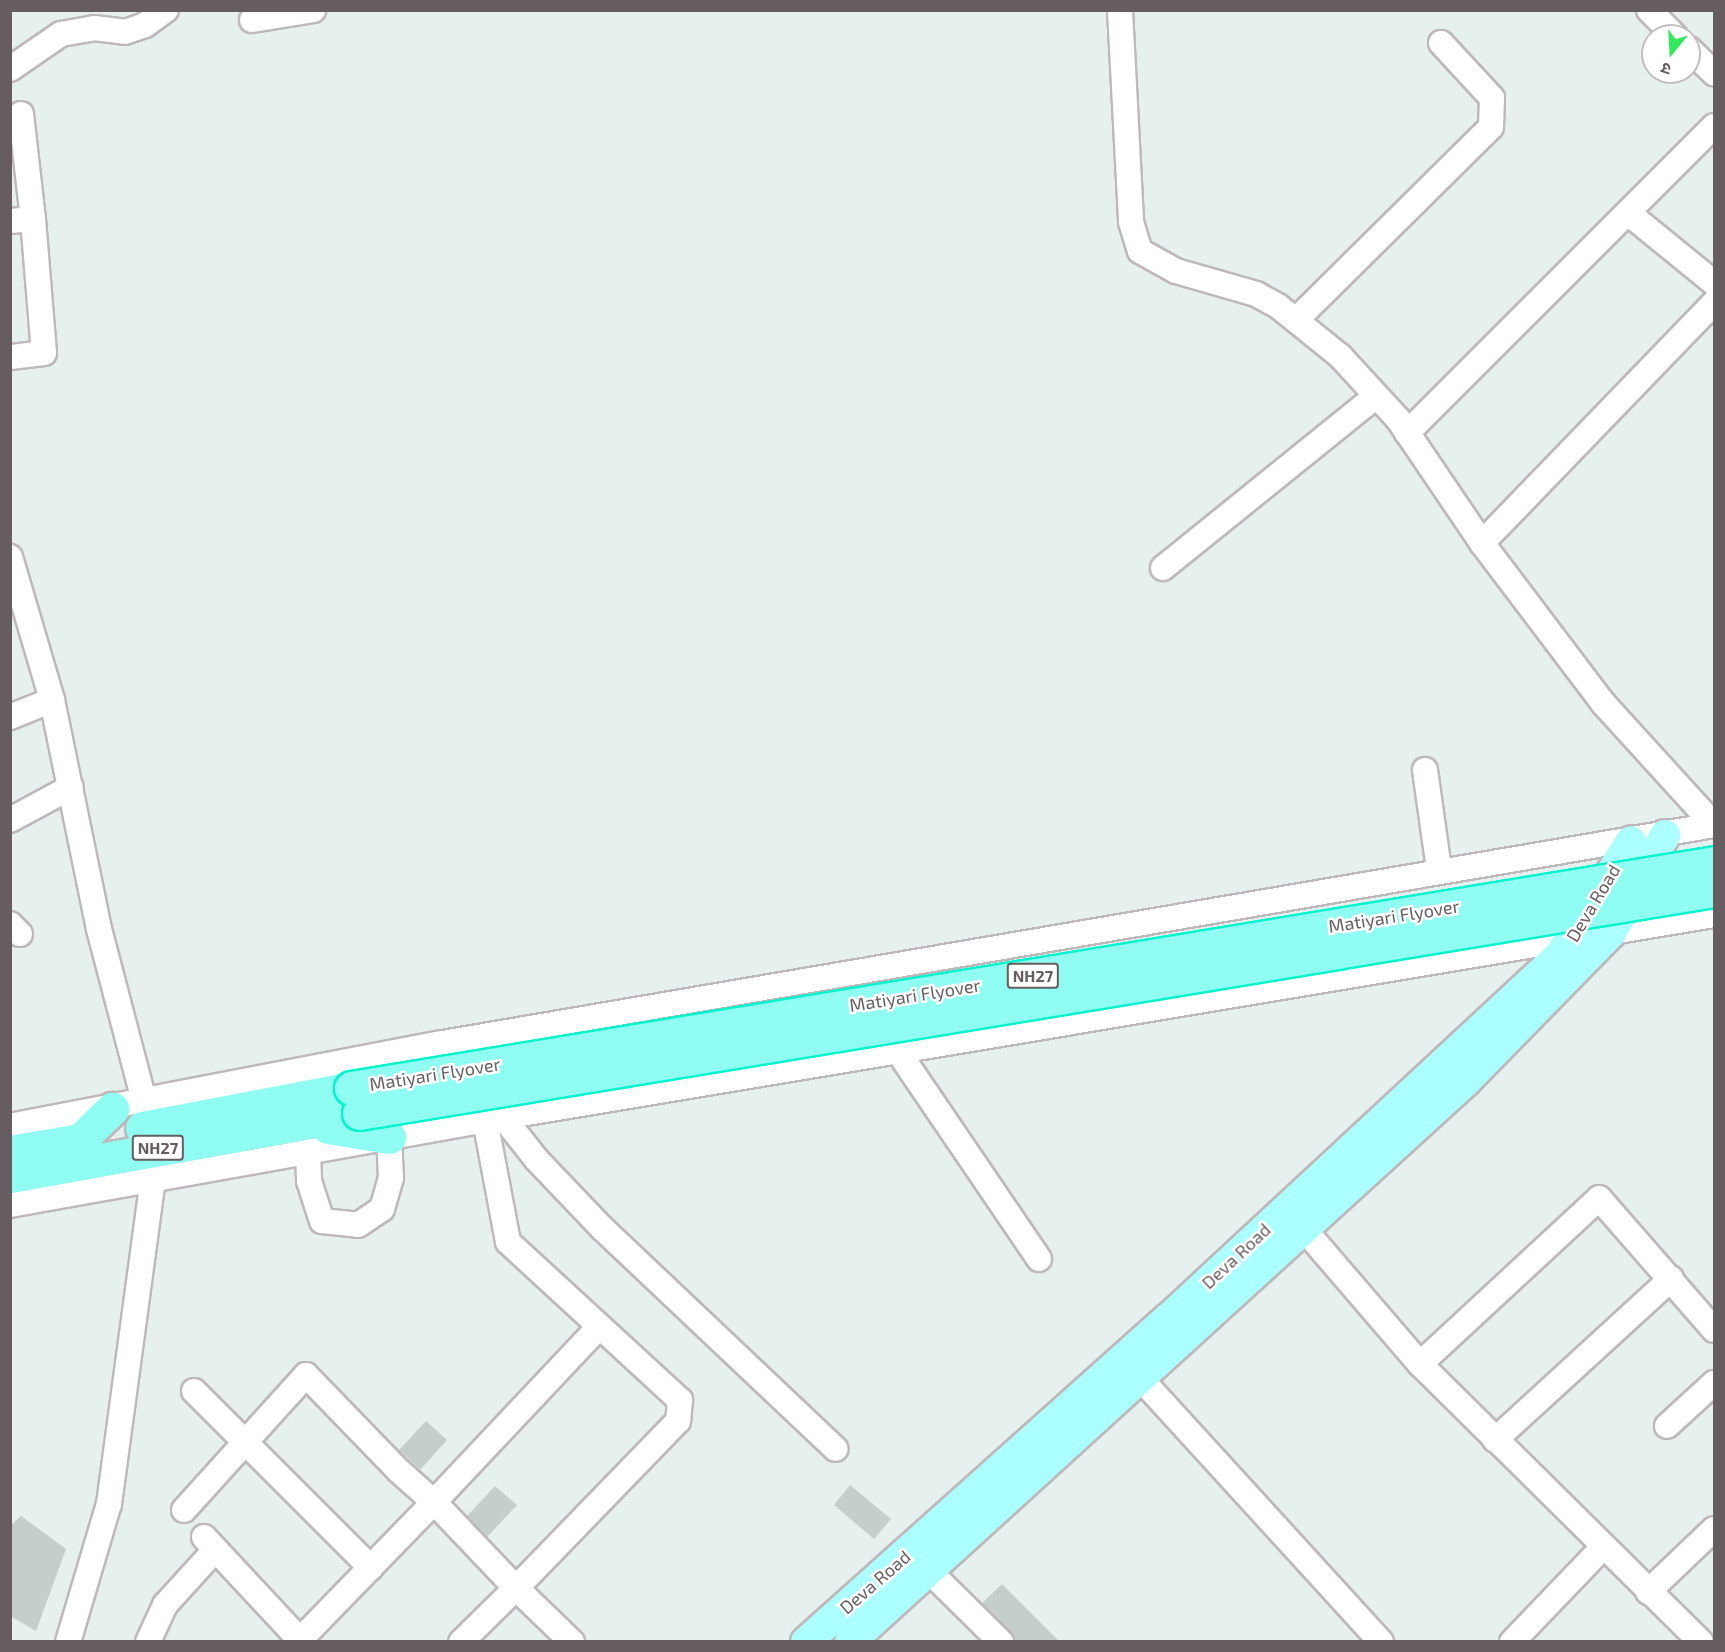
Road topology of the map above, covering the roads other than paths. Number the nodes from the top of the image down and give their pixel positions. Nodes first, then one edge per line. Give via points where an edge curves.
1 (166, 10) edge
2 (313, 10) edge
3 (1120, 10) edge
4 (1649, 10) edge
5 (252, 20) dead end
6 (1663, 24) edge
7 (1441, 42) dead end
8 (1701, 61) edge
9 (10, 69) edge
10 (1714, 73) edge
11 (21, 114) dead end
12 (1714, 126) edge
13 (1628, 213) junction
14 (22, 220) edge
15 (1714, 283) edge
16 (1714, 303) edge
17 (1296, 320) junction
18 (10, 357) edge
19 (1376, 396) junction
20 (1407, 433) junction
21 (1482, 543) junction
22 (10, 557) edge
23 (1163, 568) dead end
24 (52, 700) junction
25 (10, 717) edge
26 (1425, 770) dead end
27 (71, 787) junction
28 (10, 820) edge
29 (1714, 825) edge
30 (1665, 835) junction
31 (1630, 841) junction
32 (1714, 863) edge
33 (1439, 870) junction
34 (1714, 890) edge
35 (1714, 915) edge
36 (1611, 933) junction
37 (1573, 939) junction
38 (899, 1053) junction
39 (355, 1101) junction
40 (112, 1109) junction
41 (148, 1115) junction
42 (494, 1118) junction
43 (10, 1126) edge
44 (306, 1137) junction
45 (389, 1137) junction
46 (80, 1140) junction
47 (10, 1152) edge
48 (10, 1176) edge
49 (153, 1179) junction
50 (10, 1205) edge
51 (1303, 1228) junction
52 (1039, 1259) dead end
53 (1671, 1279) junction
54 (599, 1327) junction
55 (1714, 1330) edge
56 (1420, 1364) junction
57 (1141, 1379) junction
58 (1714, 1383) edge
59 (194, 1391) dead end
60 (1667, 1426) dead end
61 (1496, 1440) junction
62 (246, 1442) junction
63 (836, 1449) dead end
64 (434, 1502) junction
65 (184, 1510) dead end
66 (1714, 1529) edge
67 (1603, 1547) junction
68 (370, 1568) junction
69 (930, 1572) junction
70 (516, 1588) junction
71 (1648, 1592) junction
72 (68, 1641) edge
73 (148, 1641) edge
74 (299, 1641) edge
75 (461, 1641) edge
76 (572, 1641) edge
77 (806, 1641) edge
78 (850, 1641) edge
79 (1001, 1641) edge
80 (1381, 1641) edge
81 (1512, 1641) edge
82 (1701, 1641) edge

1 - 9 street via 146,26 125,32 94,28 62,34
2 - 5 street
3 - 17 street via 1131,222 1140,251 1176,271 1256,294
4 - 6 street
7 - 17 street via 1492,98 1491,127
8 - 10 street
11 - 14 street
12 - 13 street
13 - 15 street
13 - 20 street
14 - 18 street via 44,353
16 - 21 street
17 - 19 street via 1340,356
19 - 20 street
19 - 23 street
20 - 21 street
21 - 29 street via 1603,703
22 - 24 street
24 - 25 street
24 - 27 street
26 - 33 street
27 - 28 street
27 - 41 street via 99,929
29 - 30 street
30 - 31 street
30 - 36 main road, Deva Road
31 - 33 street
31 - 37 main road, Deva Road
32 - 39 highway, Matiyari Flyover / NH27, bridge
33 - 41 street via 437,1044
34 - 39 highway, Matiyari Flyover / NH27, bridge
35 - 36 street
36 - 37 street
36 - 51 main road, Deva Road via 1466,1081
37 - 38 street
37 - 77 main road, Deva Road via 1169,1318
38 - 42 street
38 - 52 street
39 - 41 highway, Matiyari Flyover / NH27
39 - 44 highway, Matiyari Flyover / NH27
40 - 41 street
40 - 43 street
40 - 46 highway
41 - 46 highway, NH27
42 - 45 street
42 - 54 street via 508,1242
42 - 63 street via 603,1229
44 - 45 highway
44 - 45 street via 309,1181 322,1221 358,1225 382,1209 391,1178
44 - 48 highway, NH27
44 - 49 street
46 - 47 highway, NH27
49 - 50 street
49 - 72 street via 109,1504
51 - 56 street
51 - 57 main road, Deva Road
53 - 55 street
53 - 56 street via 1599,1198
53 - 61 street
54 - 64 street
54 - 70 street via 680,1400 678,1421
56 - 61 street
57 - 69 main road, Deva Road
57 - 80 street
58 - 60 street
59 - 62 street
61 - 67 street
62 - 64 street via 306,1375
62 - 65 street
62 - 68 street
64 - 68 street
64 - 70 street
66 - 71 street
67 - 71 street
67 - 81 street
68 - 74 street
69 - 78 main road, Deva Road
69 - 79 street
70 - 75 street
70 - 76 street
71 - 82 street
73 - 74 street via 165,1605 209,1544

